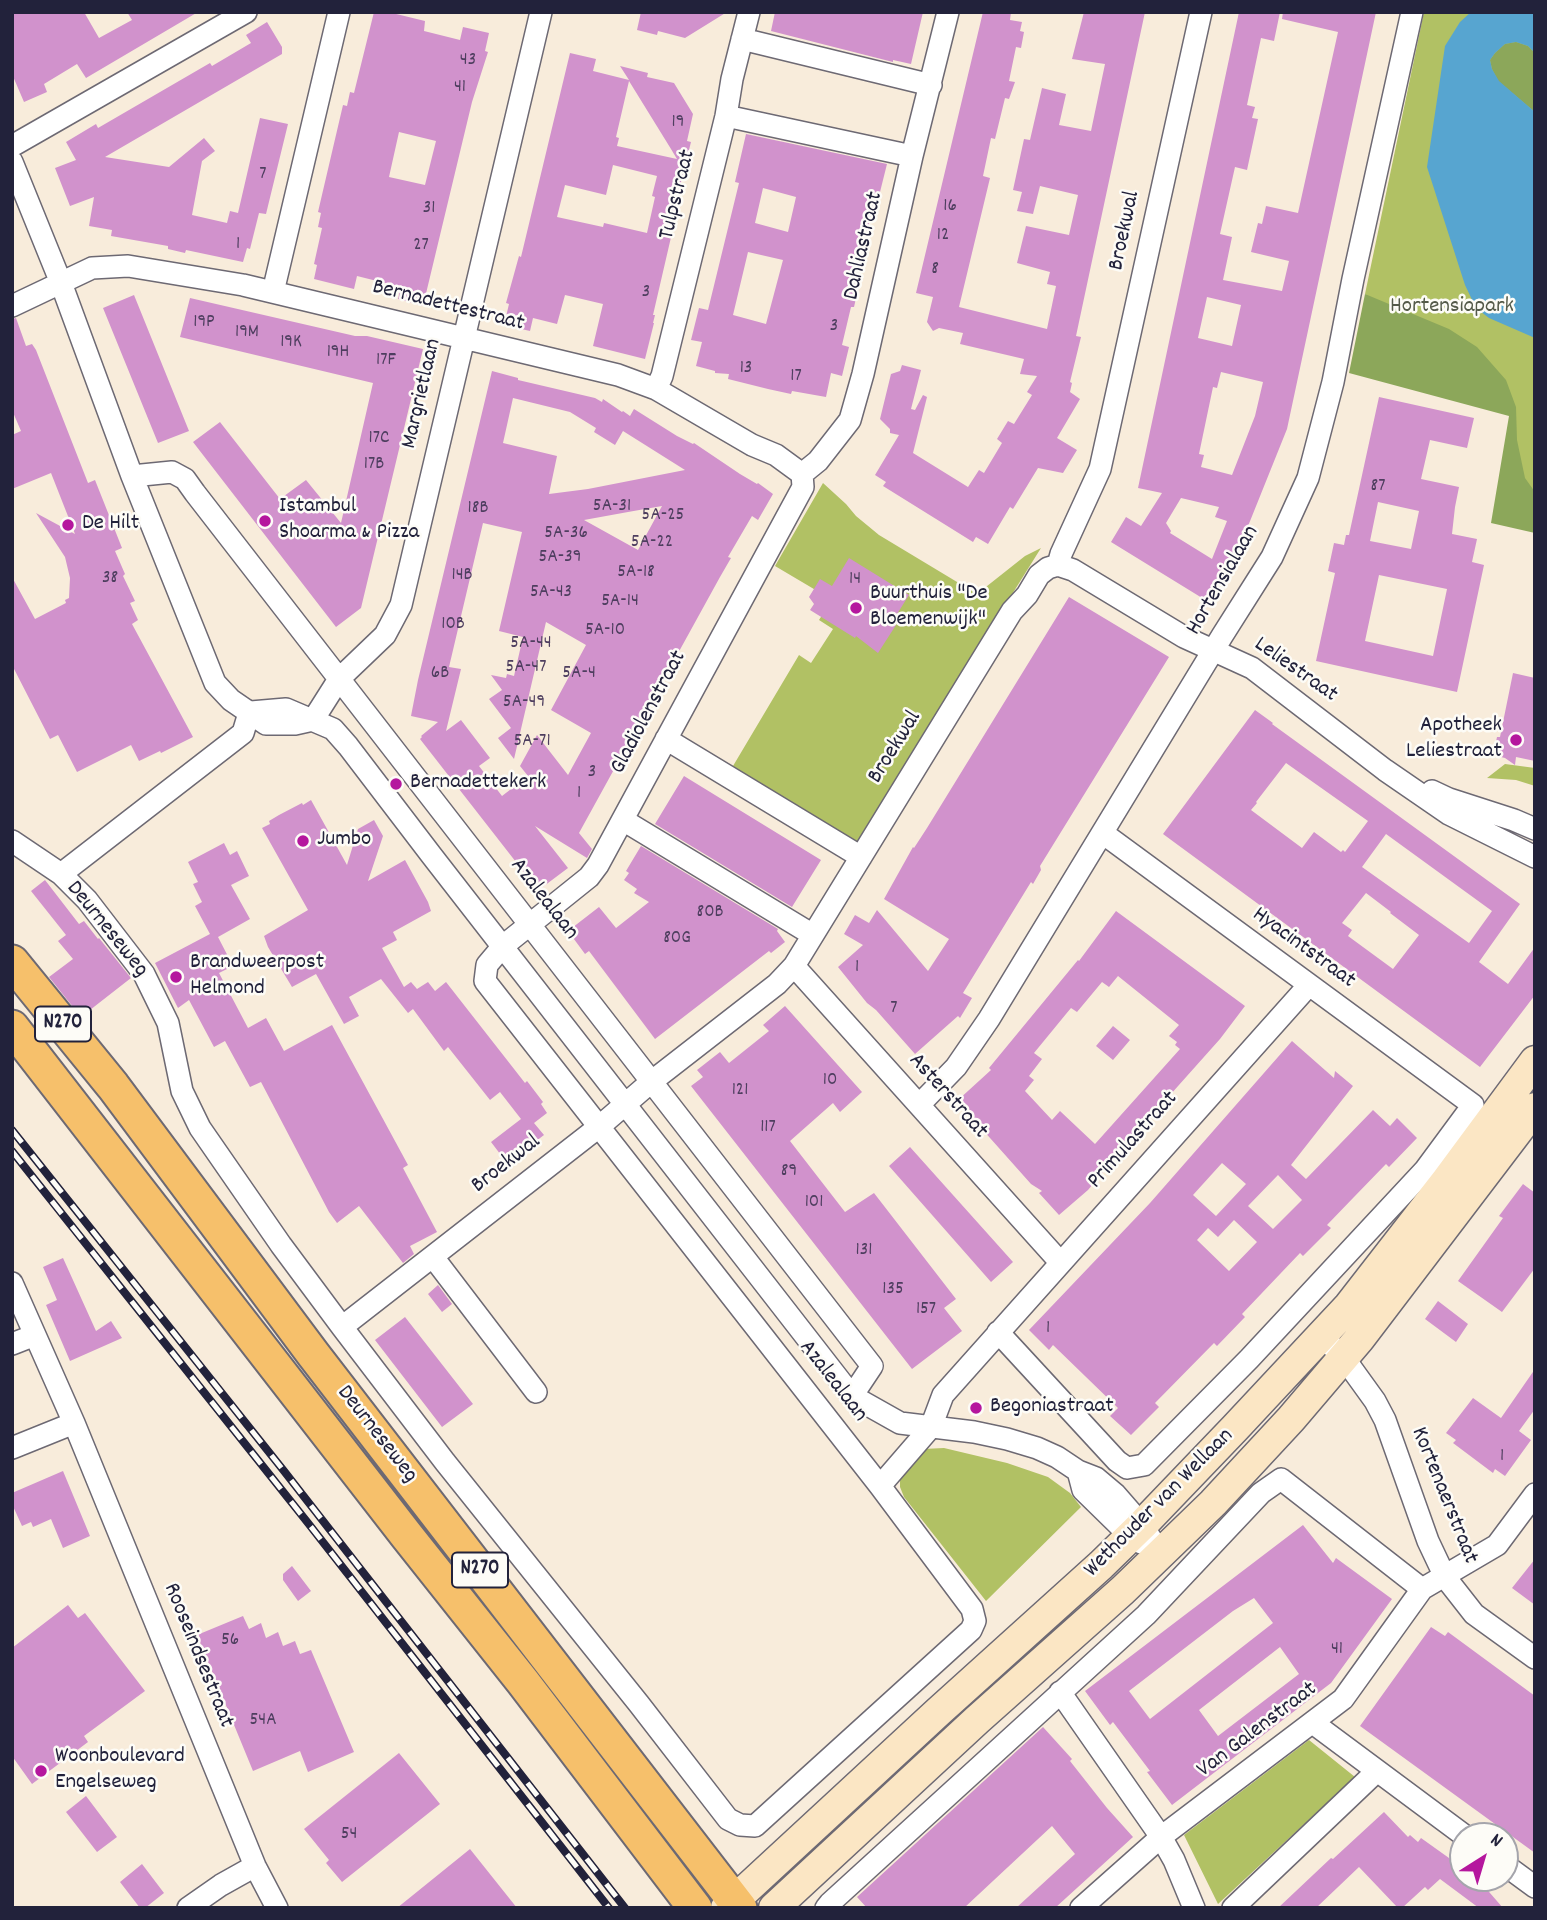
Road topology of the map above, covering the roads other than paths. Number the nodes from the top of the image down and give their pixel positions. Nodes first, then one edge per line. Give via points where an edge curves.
1 (246, 12) edge
2 (339, 12) edge
3 (541, 12) edge
4 (749, 12) edge
5 (948, 12) edge
6 (1202, 12) edge
7 (1412, 12) edge
8 (742, 39) junction
9 (931, 85) junction
10 (726, 116) junction
11 (12, 146) edge
12 (912, 156) junction
13 (12, 162) edge
14 (61, 283) junction
15 (274, 292) junction
16 (12, 306) edge
17 (463, 337) junction
18 (656, 389) junction
19 (802, 474) junction
20 (132, 476) junction
21 (1058, 565) junction
22 (1214, 650) junction
23 (339, 679) junction
24 (249, 713) junction
25 (313, 720) junction
26 (666, 739) junction
27 (1385, 769) junction
28 (623, 820) junction
29 (1535, 829) edge
30 (1104, 834) junction
31 (12, 841) edge
32 (861, 857) junction
33 (1535, 858) edge
34 (61, 874) junction
35 (530, 925) junction
36 (813, 935) junction
37 (503, 946) junction
38 (12, 962) edge
39 (794, 966) junction
40 (1309, 985) junction
41 (12, 1027) edge
42 (1535, 1061) edge
43 (651, 1082) junction
44 (624, 1103) junction
45 (919, 1105) junction
46 (1473, 1105) joint
47 (1535, 1108) edge
48 (600, 1126) junction
49 (433, 1256) junction
50 (1060, 1262) junction
51 (12, 1283) edge
52 (342, 1327) junction
53 (998, 1332) junction
54 (35, 1335) junction
55 (1322, 1336) junction
56 (12, 1344) edge
57 (1343, 1358) junction
58 (536, 1392) dead end
59 (852, 1396) junction
60 (74, 1423) junction
61 (931, 1427) junction
62 (12, 1448) edge
63 (880, 1486) junction
64 (1535, 1494) edge
65 (1136, 1531) junction
66 (1161, 1554) junction
67 (1445, 1577) junction
68 (1422, 1589) junction
69 (975, 1621) joint
70 (1535, 1658) edge
71 (1059, 1692) junction
72 (1313, 1723) junction
73 (1377, 1771) junction
74 (1449, 1824) edge
75 (1161, 1837) junction
76 (255, 1866) junction
77 (1519, 1875) edge
78 (1535, 1887) edge
79 (734, 1905) edge
80 (828, 1905) edge
81 (188, 1908) edge
82 (277, 1908) edge
83 (695, 1908) edge
84 (774, 1908) edge
85 (1081, 1908) edge
86 (1194, 1908) edge
87 (1233, 1908) edge

1 - 11 street
2 - 15 street
3 - 17 street, Margrietlaan
4 - 8 street, Tulpstraat
5 - 9 street, Dahliastraat
6 - 21 street, Broekwal via 1100,469
7 - 22 street, Hortensialaan via 1308,478 1272,557
8 - 9 street
8 - 10 street, Tulpstraat
9 - 12 street, Dahliastraat
10 - 12 street
10 - 18 street, Tulpstraat
12 - 19 street, Dahliastraat via 850,420
13 - 14 street
14 - 15 street, Bernadettestraat via 92,268 128,266
14 - 16 street, Bernadettestraat
14 - 20 street
15 - 17 street, Bernadettestraat
17 - 18 street, Bernadettestraat via 618,375
17 - 23 street, Margrietlaan via 401,605 385,635
18 - 19 street, Bernadettestraat
19 - 26 street, Gladiolenstraat via 803,487
20 - 23 street, Azalealaan via 172,472 184,479
20 - 24 street via 215,683
21 - 22 street, Leliestraat
21 - 32 street, Broekwal via 1039,575 1012,611
22 - 27 street, Leliestraat via 1252,667
22 - 30 street, Hortensialaan
23 - 25 street, Margrietlaan
23 - 35 street, Azalealaan
24 - 25 street via 266,724
24 - 34 street via 243,733
25 - 37 street, Azalealaan via 333,729 348,746
26 - 28 street, Gladiolenstraat
26 - 32 street
27 - 29 street, Leliestraat via 1448,799
27 - 33 street, Leliestraat via 1449,814
28 - 35 street, Gladiolenstraat via 589,877
28 - 36 street
30 - 40 street, Hyacintstraat
30 - 45 street, Hortensialaan via 989,1020 956,1067
31 - 34 street, Deurneseweg
32 - 36 street, Broekwal
34 - 52 street, Deurneseweg via 144,974 168,1023 182,1091 200,1128
35 - 37 street, Gladiolenstraat
35 - 43 street, Azalealaan
36 - 39 street, Broekwal
37 - 44 street, Azalealaan
37 - 48 street, Azalealaan via 487,965 485,981
38 - 79 main road, Deurneseweg / N270 via 113,1086
39 - 43 street, Broekwal
39 - 45 street, Asterstraat
40 - 46 street, Hyacintstraat
40 - 50 street, Primulastraat
41 - 83 main road, Deurneseweg / N270
42 - 55 main road, Wethouder van Wellaan
43 - 44 street, Broekwal
43 - 59 street, Azalealaan via 872,1366
44 - 48 street, Broekwal
44 - 59 street, Azalealaan
45 - 50 street, Asterstraat
46 - 53 street, Wethouder van Wellaan via 1425,1170 1250,1359 1144,1465 1127,1468 1117,1461
47 - 57 main road, Wethouder van Wellaan
48 - 49 street, Broekwal
48 - 63 street, Azalealaan
49 - 52 street, Broekwal
49 - 58 street
50 - 53 street, Primulastraat
51 - 54 street, Rooseindsestraat
52 - 69 street, Deurneseweg via 728,1819 740,1825 755,1826 971,1630
53 - 61 street, Primulastraat via 943,1395
54 - 56 street
54 - 60 street, Rooseindsestraat
55 - 57 street, Kortenaerstraat
55 - 65 main road, Wethouder van Wellaan
57 - 66 main road, Wethouder van Wellaan
57 - 67 street, Kortenaerstraat via 1385,1420
59 - 61 street, Azalealaan via 900,1423
60 - 62 street
60 - 76 street, Rooseindsestraat
61 - 63 street
61 - 65 street, Azalealaan via 1007,1439 1057,1457 1115,1494
63 - 69 street, Azalealaan via 972,1609
64 - 67 street, Van Galenstraat via 1497,1545
65 - 66 street, Azalealaan
65 - 79 main road, Wethouder van Wellaan
66 - 84 main road, Wethouder van Wellaan
67 - 68 street, Van Galenstraat
67 - 70 street, Kortenaerstraat via 1474,1614
68 - 71 street via 1281,1479 1261,1493 1146,1615
68 - 72 street, Van Galenstraat via 1343,1699
71 - 75 street
71 - 80 street
72 - 73 street
72 - 75 street, Van Galenstraat
73 - 74 street
73 - 87 street
75 - 85 street, Van Galenstraat
75 - 86 street
76 - 81 street
76 - 82 street, Rooseindsestraat
77 - 78 street

